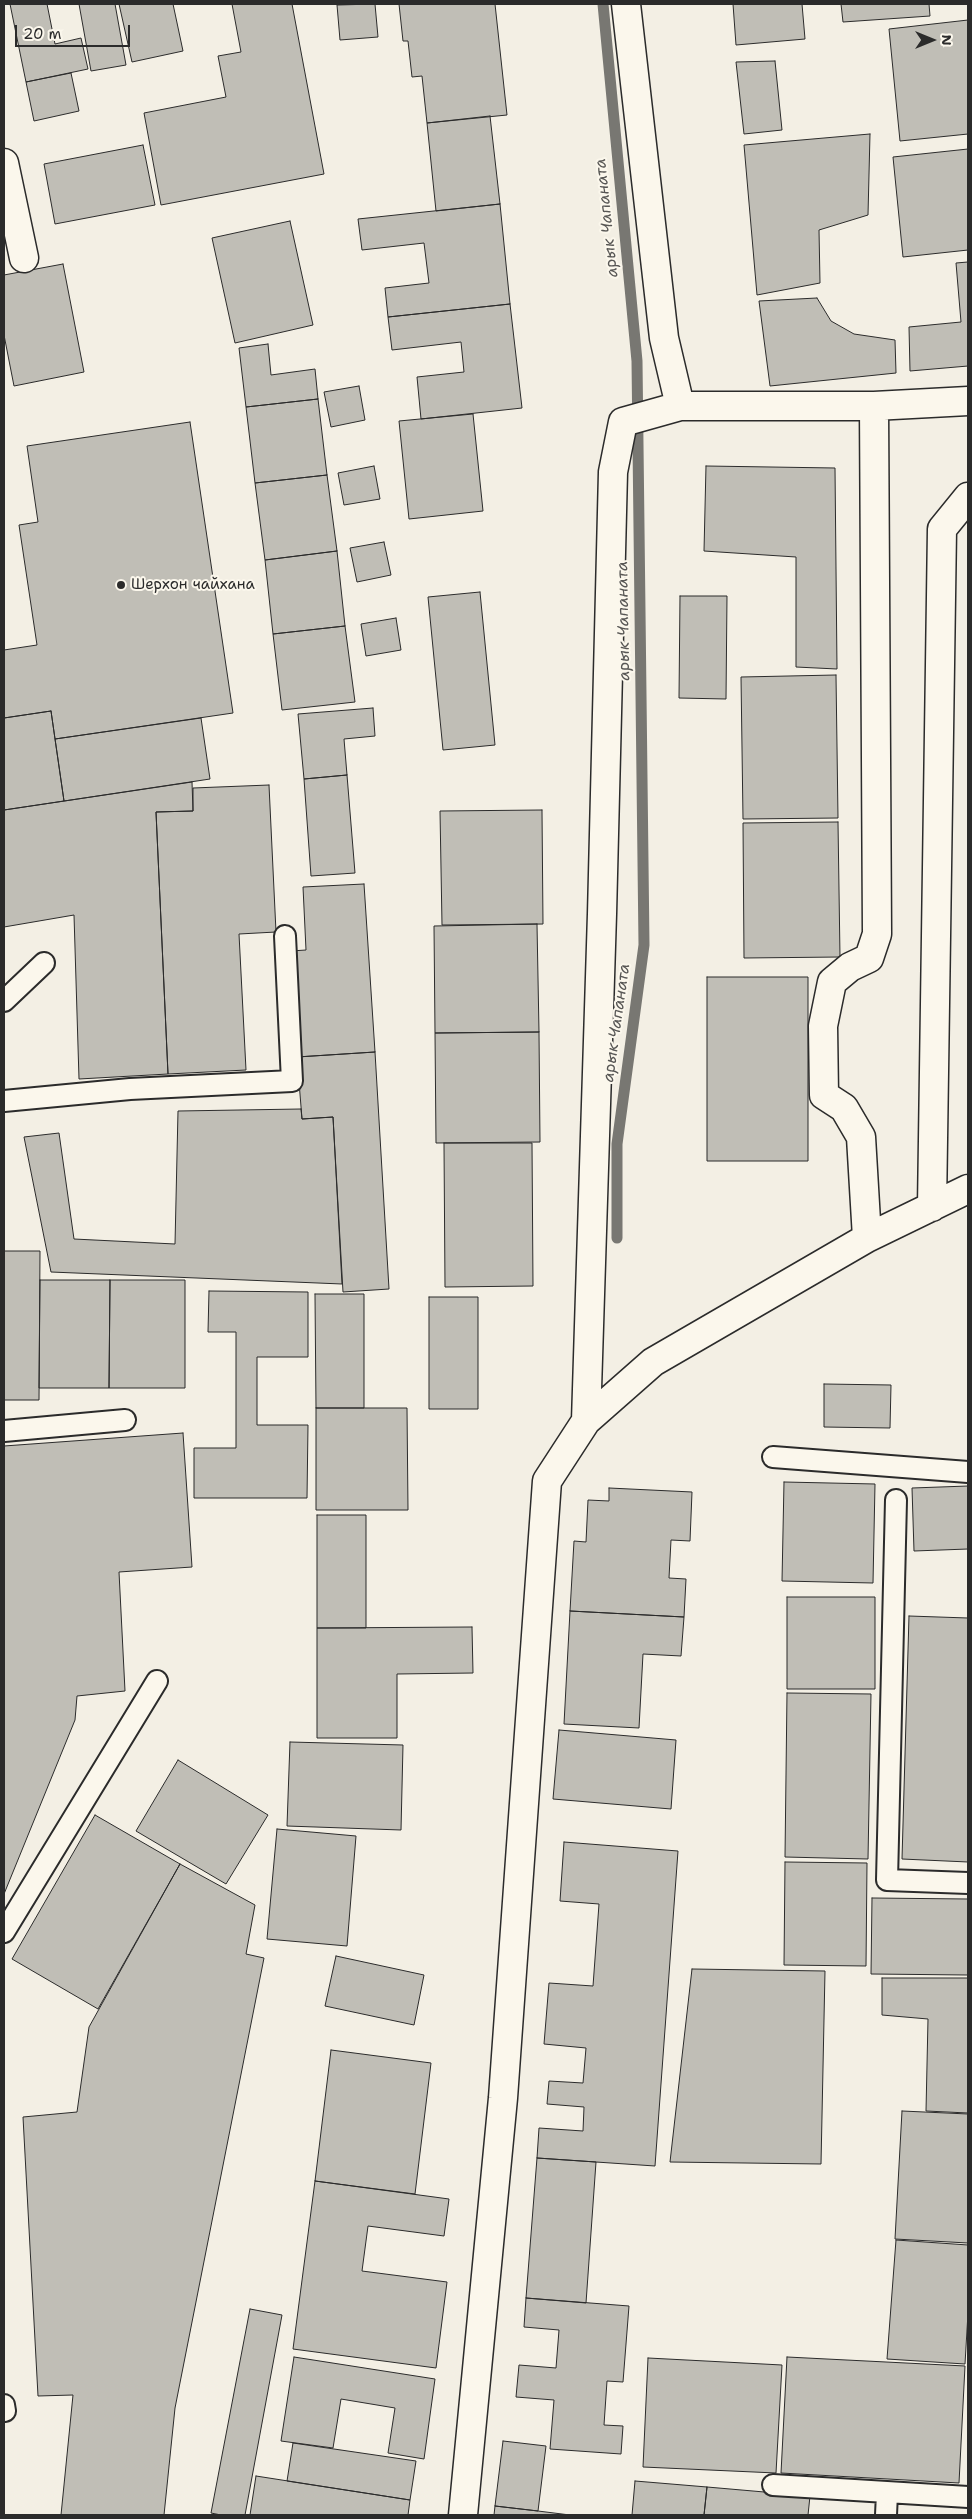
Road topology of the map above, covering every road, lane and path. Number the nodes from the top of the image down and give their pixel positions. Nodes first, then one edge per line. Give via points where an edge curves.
1 (626, 4) edge
2 (4, 162) edge
3 (24, 258) dead end
4 (968, 401) edge
5 (874, 406) junction
6 (677, 407) junction
7 (968, 497) edge
8 (285, 936) dead end
9 (44, 963) dead end
10 (4, 1001) edge
11 (4, 1101) edge
12 (968, 1189) edge
13 (932, 1206) junction
14 (867, 1238) junction
15 (125, 1420) dead end
16 (586, 1421) junction
17 (4, 1432) edge
18 (773, 1457) dead end
19 (968, 1472) edge
20 (896, 1500) dead end
21 (157, 1682) dead end
22 (968, 1884) edge
23 (4, 1932) edge
24 (773, 2484) dead end
25 (888, 2493) junction
26 (968, 2497) edge
27 (463, 2515) edge
28 (886, 2515) edge

1 - 6 street via 664,338
2 - 3 street
4 - 5 street
5 - 6 street
5 - 14 street via 877,934 869,958 850,967 832,982 823,1026 824,1095 844,1108 861,1137
6 - 16 street via 623,422 612,472
7 - 13 street via 942,529
8 - 11 lane via 292,1081 130,1089
9 - 10 lane
12 - 13 street
13 - 14 street
14 - 16 street via 653,1362
15 - 17 lane
16 - 27 street via 548,1481 504,2098
18 - 19 lane
20 - 22 lane via 887,1880
21 - 23 lane
24 - 25 lane
25 - 26 lane
25 - 28 lane

